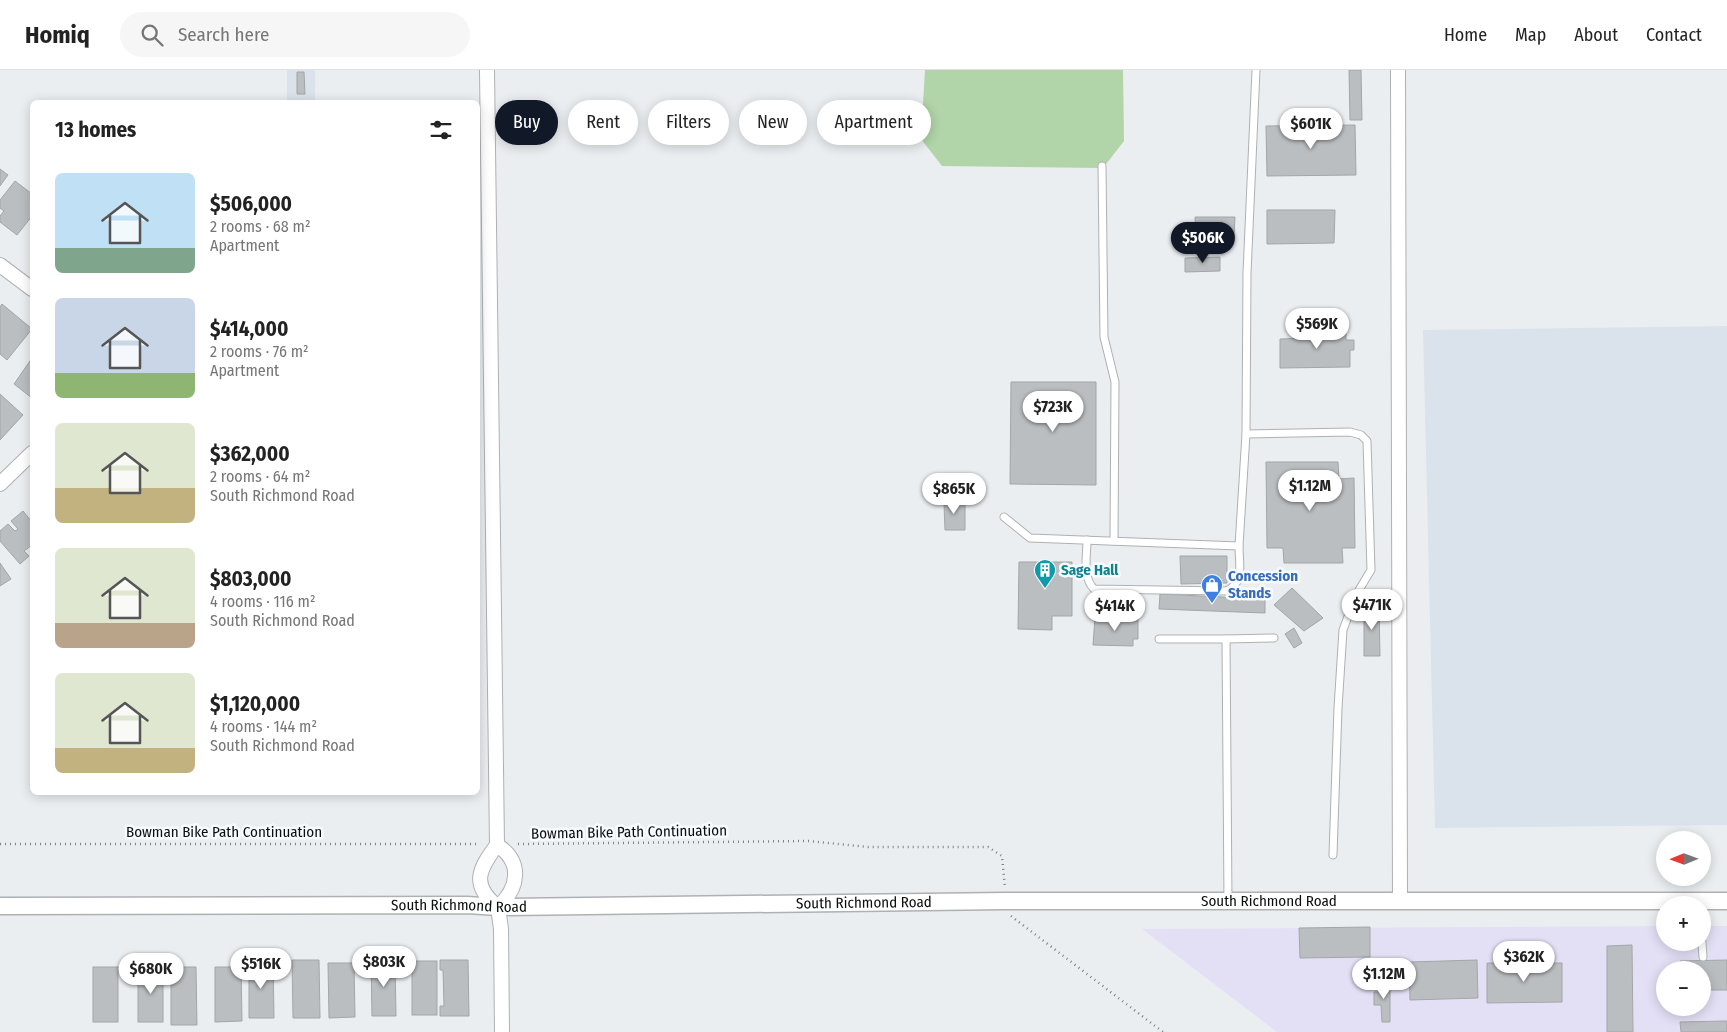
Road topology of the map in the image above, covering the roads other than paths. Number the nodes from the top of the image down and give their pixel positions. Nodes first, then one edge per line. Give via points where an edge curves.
1 (487, 70) edge
2 (1256, 70) edge
3 (1398, 70) edge
4 (1102, 166) dead end
5 (0, 265) edge
6 (30, 288) edge
7 (1246, 434) junction
8 (30, 455) edge
9 (0, 484) edge
10 (1004, 517) dead end
11 (1087, 540) junction
12 (1114, 541) junction
13 (1239, 546) junction
14 (1274, 638) dead end
15 (1159, 639) dead end
16 (1226, 639) junction
17 (497, 845) junction
18 (1333, 855) dead end
19 (1228, 901) junction
20 (1400, 901) junction
21 (1727, 901) edge
22 (1711, 902) edge
23 (1656, 903) edge
24 (0, 906) edge
25 (498, 907) junction
26 (1703, 951) edge
27 (1703, 958) dead end
28 (502, 1032) edge

1 - 17 street
2 - 7 lane via 1247,273
3 - 20 street
4 - 12 lane via 1103,329 1114,382
5 - 6 street
7 - 13 lane
7 - 18 lane via 1350,432 1368,441 1371,570 1356,595 1343,630
8 - 9 street
10 - 11 lane via 1030,538
11 - 12 lane
11 - 13 lane via 1087,574 1094,589 1226,592 1239,580
12 - 13 lane
14 - 16 lane
15 - 16 lane
16 - 19 lane
17 - 25 street via 482,864 480,884
17 - 25 street via 508,853 515,874 514,888
19 - 20 street, South Richmond Road
19 - 25 street, South Richmond Road
20 - 23 street, South Richmond Road
21 - 22 street, South Richmond Road
24 - 25 street, South Richmond Road
25 - 28 street
26 - 27 lane

